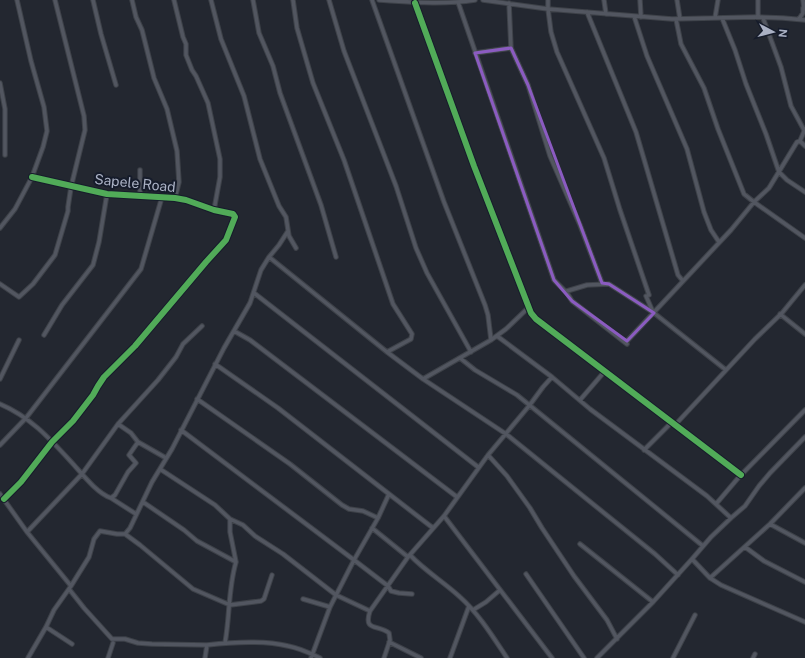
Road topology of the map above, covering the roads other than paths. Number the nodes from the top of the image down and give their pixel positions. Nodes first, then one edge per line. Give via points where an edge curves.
1 (17, 0) edge
2 (56, 0) edge
3 (93, 0) edge
4 (132, 0) edge
5 (174, 0) edge
6 (211, 0) edge
7 (253, 0) edge
8 (293, 0) edge
9 (329, 0) edge
10 (372, 0) edge
11 (379, 0) edge
12 (475, 0) edge
13 (483, 0) edge
14 (548, 0) edge
15 (604, 0) edge
16 (640, 0) edge
17 (677, 0) edge
18 (718, 0) edge
19 (758, 0) edge
20 (803, 0) edge
21 (464, 1) edge
22 (418, 2) edge
23 (458, 2) junction
24 (506, 2) edge
25 (548, 9) junction
26 (804, 9) edge
27 (587, 12) junction
28 (606, 14) junction
29 (634, 16) junction
30 (640, 17) junction
31 (760, 17) junction
32 (715, 18) junction
33 (722, 18) junction
34 (678, 19) junction
35 (799, 19) junction
36 (805, 20) edge
37 (511, 48) junction
38 (475, 53) junction
39 (0, 83) edge
40 (116, 85) dead end
41 (805, 130) edge
42 (800, 141) junction
43 (805, 146) edge
44 (5, 155) dead end
45 (140, 170) dead end
46 (779, 172) junction
47 (32, 178) junction
48 (71, 187) junction
49 (805, 192) edge
50 (107, 194) junction
51 (140, 196) junction
52 (162, 197) junction
53 (175, 198) junction
54 (754, 202) junction
55 (214, 210) junction
56 (0, 228) edge
57 (288, 231) junction
58 (805, 238) edge
59 (720, 242) junction
60 (296, 248) dead end
61 (269, 257) junction
62 (336, 257) dead end
63 (683, 281) junction
64 (602, 283) junction
65 (0, 284) edge
66 (805, 286) edge
67 (254, 293) junction
68 (567, 293) junction
69 (528, 308) junction
70 (654, 313) junction
71 (780, 314) junction
72 (202, 326) dead end
73 (234, 331) junction
74 (805, 334) edge
75 (44, 335) dead end
76 (497, 336) junction
77 (19, 340) dead end
78 (491, 340) junction
79 (623, 341) junction
80 (627, 344) dead end
81 (387, 352) junction
82 (471, 352) junction
83 (460, 358) junction
84 (215, 364) junction
85 (726, 370) junction
86 (604, 371) junction
87 (552, 377) junction
88 (0, 379) edge
89 (423, 379) junction
90 (197, 399) junction
91 (580, 400) junction
92 (0, 404) edge
93 (530, 406) junction
94 (805, 410) edge
95 (26, 418) junction
96 (118, 424) junction
97 (673, 424) junction
98 (181, 430) junction
99 (506, 434) junction
100 (805, 437) edge
101 (52, 442) junction
102 (138, 442) junction
103 (0, 445) edge
104 (644, 450) junction
105 (488, 455) junction
106 (166, 458) junction
107 (478, 467) junction
108 (160, 469) junction
109 (82, 474) junction
110 (741, 475) junction
111 (805, 488) edge
112 (0, 494) edge
113 (389, 494) junction
114 (457, 497) junction
115 (111, 498) junction
116 (4, 499) junction
117 (143, 502) junction
118 (716, 504) junction
119 (136, 514) junction
120 (444, 516) junction
121 (378, 518) junction
122 (731, 518) junction
123 (230, 519) junction
124 (770, 524) junction
125 (372, 528) junction
126 (433, 528) junction
127 (28, 532) junction
128 (125, 534) junction
129 (805, 543) edge
130 (580, 544) dead end
131 (703, 546) junction
132 (745, 547) junction
133 (409, 556) junction
134 (692, 559) junction
135 (354, 560) junction
136 (236, 562) junction
137 (526, 574) dead end
138 (272, 575) dead end
139 (678, 575) junction
140 (710, 578) junction
141 (805, 582) edge
142 (388, 586) junction
143 (70, 588) junction
144 (500, 590) junction
145 (412, 594) dead end
146 (336, 595) junction
147 (303, 599) dead end
148 (653, 602) junction
149 (230, 605) junction
150 (469, 606) junction
151 (330, 607) junction
152 (473, 610) junction
153 (370, 611) junction
154 (696, 615) dead end
155 (805, 622) edge
156 (46, 627) junction
157 (617, 639) junction
158 (389, 642) junction
159 (113, 643) dead end
160 (225, 643) junction
161 (72, 644) dead end
162 (207, 646) junction
163 (755, 654) dead end
164 (312, 656) edge
165 (674, 657) edge
166 (28, 658) edge
167 (108, 658) edge
168 (205, 658) edge
169 (320, 658) edge
170 (384, 658) edge
171 (421, 658) edge
172 (450, 658) edge
173 (507, 658) edge
174 (552, 658) edge
175 (584, 658) edge
176 (597, 658) edge
177 (680, 658) edge
178 (753, 658) edge

1 - 47 street via 44,107 47,131
2 - 48 street via 84,116 83,144
3 - 40 street
4 - 53 street via 154,78 167,109 177,151 179,182
5 - 55 street via 186,44 186,55 208,103 220,159 220,177
6 - 57 street via 221,39 244,96 260,159 286,217
7 - 62 street via 259,32 273,66
8 - 81 street via 297,28 313,83 344,160 393,304 412,334 411,339
9 - 82 street via 344,51 396,186 416,248 427,274
10 - 78 street via 444,202 485,305
11 - 22 street
12 - 21 street
13 - 24 street
14 - 25 street
15 - 28 street
16 - 30 street
17 - 34 street
18 - 32 street
19 - 31 street
20 - 26 street
21 - 23 street
22 - 23 street
22 - 69 street via 474,166
23 - 38 street
24 - 25 street
24 - 37 street
25 - 27 street
25 - 70 street via 557,52 601,151
26 - 35 street
27 - 28 street
27 - 63 street via 636,132 678,275
28 - 29 street
29 - 30 street
29 - 59 street via 687,149 704,212 711,230
30 - 34 street
31 - 33 street
31 - 35 street
31 - 41 street via 781,67 792,106
32 - 33 street
32 - 34 street
33 - 46 street
34 - 54 street via 682,44 704,88 744,194
35 - 36 street
37 - 38 street
37 - 64 street via 528,85 550,156
38 - 68 street via 554,280
39 - 44 street via 6,109
41 - 42 street
42 - 43 street
42 - 46 street
45 - 51 street
46 - 49 street via 786,180
46 - 54 street via 769,188
47 - 48 street, Sapele Road
47 - 56 street via 15,209
48 - 50 street, Sapele Road
48 - 65 street via 68,211 55,254 33,284 19,297
50 - 51 street, Sapele Road
50 - 75 street via 93,265 62,305
51 - 52 street, Sapele Road
52 - 53 street, Sapele Road
52 - 95 street via 141,269
53 - 55 street, Sapele Road
54 - 58 street
54 - 59 street
55 - 101 street, Sapele Road via 234,215 226,240 136,346 104,377 94,395
57 - 60 street
57 - 61 street
59 - 63 street
61 - 67 street via 261,270
61 - 81 street
63 - 70 street
64 - 68 street via 587,285
64 - 70 street via 609,284
66 - 71 street
67 - 73 street
67 - 107 street
68 - 79 street via 572,301
69 - 76 street
69 - 86 street via 536,319
70 - 79 street via 627,341
70 - 85 street
71 - 74 street
71 - 85 street
72 - 96 street via 183,344 158,380
73 - 84 street
73 - 114 street via 250,340
76 - 78 street
76 - 87 street
77 - 88 street
78 - 82 street
79 - 80 street
81 - 89 street
82 - 83 street
83 - 89 street
83 - 93 street
84 - 90 street
84 - 113 street via 278,408
85 - 97 street
86 - 91 street
86 - 97 street
87 - 91 street
87 - 93 street
89 - 99 street
90 - 98 street
90 - 121 street via 290,464 342,505
91 - 104 street
92 - 95 street via 16,410
93 - 99 street
93 - 131 street
94 - 110 street
95 - 101 street
95 - 103 street
96 - 102 street via 131,433
96 - 109 street
97 - 104 street
97 - 110 street
98 - 106 street
98 - 135 street
99 - 105 street
99 - 139 street
100 - 122 street via 770,473 745,506
101 - 109 street
101 - 116 street via 21,482
102 - 106 street
102 - 115 street via 129,454 136,464
104 - 118 street
105 - 107 street
105 - 157 street via 530,508 574,576 607,620
106 - 108 street
107 - 114 street
108 - 117 street
108 - 123 street via 215,505
109 - 115 street via 92,485
109 - 127 street
110 - 118 street
111 - 124 street
112 - 116 street
113 - 121 street
113 - 126 street
114 - 120 street
115 - 119 street
116 - 127 street
117 - 119 street
117 - 136 street via 197,541
118 - 122 street
119 - 128 street
120 - 126 street
120 - 144 street
121 - 125 street
122 - 131 street
123 - 136 street
123 - 146 street via 243,525
124 - 129 street
124 - 132 street
125 - 133 street
125 - 135 street
126 - 133 street
127 - 143 street
128 - 143 street via 100,531 94,539 89,557
128 - 149 street via 188,586
130 - 148 street
131 - 134 street
132 - 140 street
132 - 141 street via 764,561
133 - 142 street
133 - 150 street
134 - 139 street
134 - 140 street
135 - 142 street
135 - 146 street
136 - 149 street via 231,578
137 - 175 street
138 - 149 street via 264,599
139 - 148 street
140 - 155 street
142 - 145 street via 394,593
142 - 153 street
143 - 156 street via 54,610
143 - 162 street via 112,639 138,643
144 - 152 street
144 - 174 street
146 - 151 street
146 - 153 street
147 - 151 street
148 - 157 street
149 - 160 street
150 - 152 street
150 - 172 street
151 - 164 street
152 - 173 street
153 - 158 street via 368,623 389,633
154 - 165 street
156 - 161 street
156 - 166 street
157 - 176 street
158 - 170 street
158 - 171 street
159 - 167 street
160 - 162 street
160 - 164 street via 289,646
162 - 168 street
163 - 178 street
164 - 169 street
165 - 177 street

